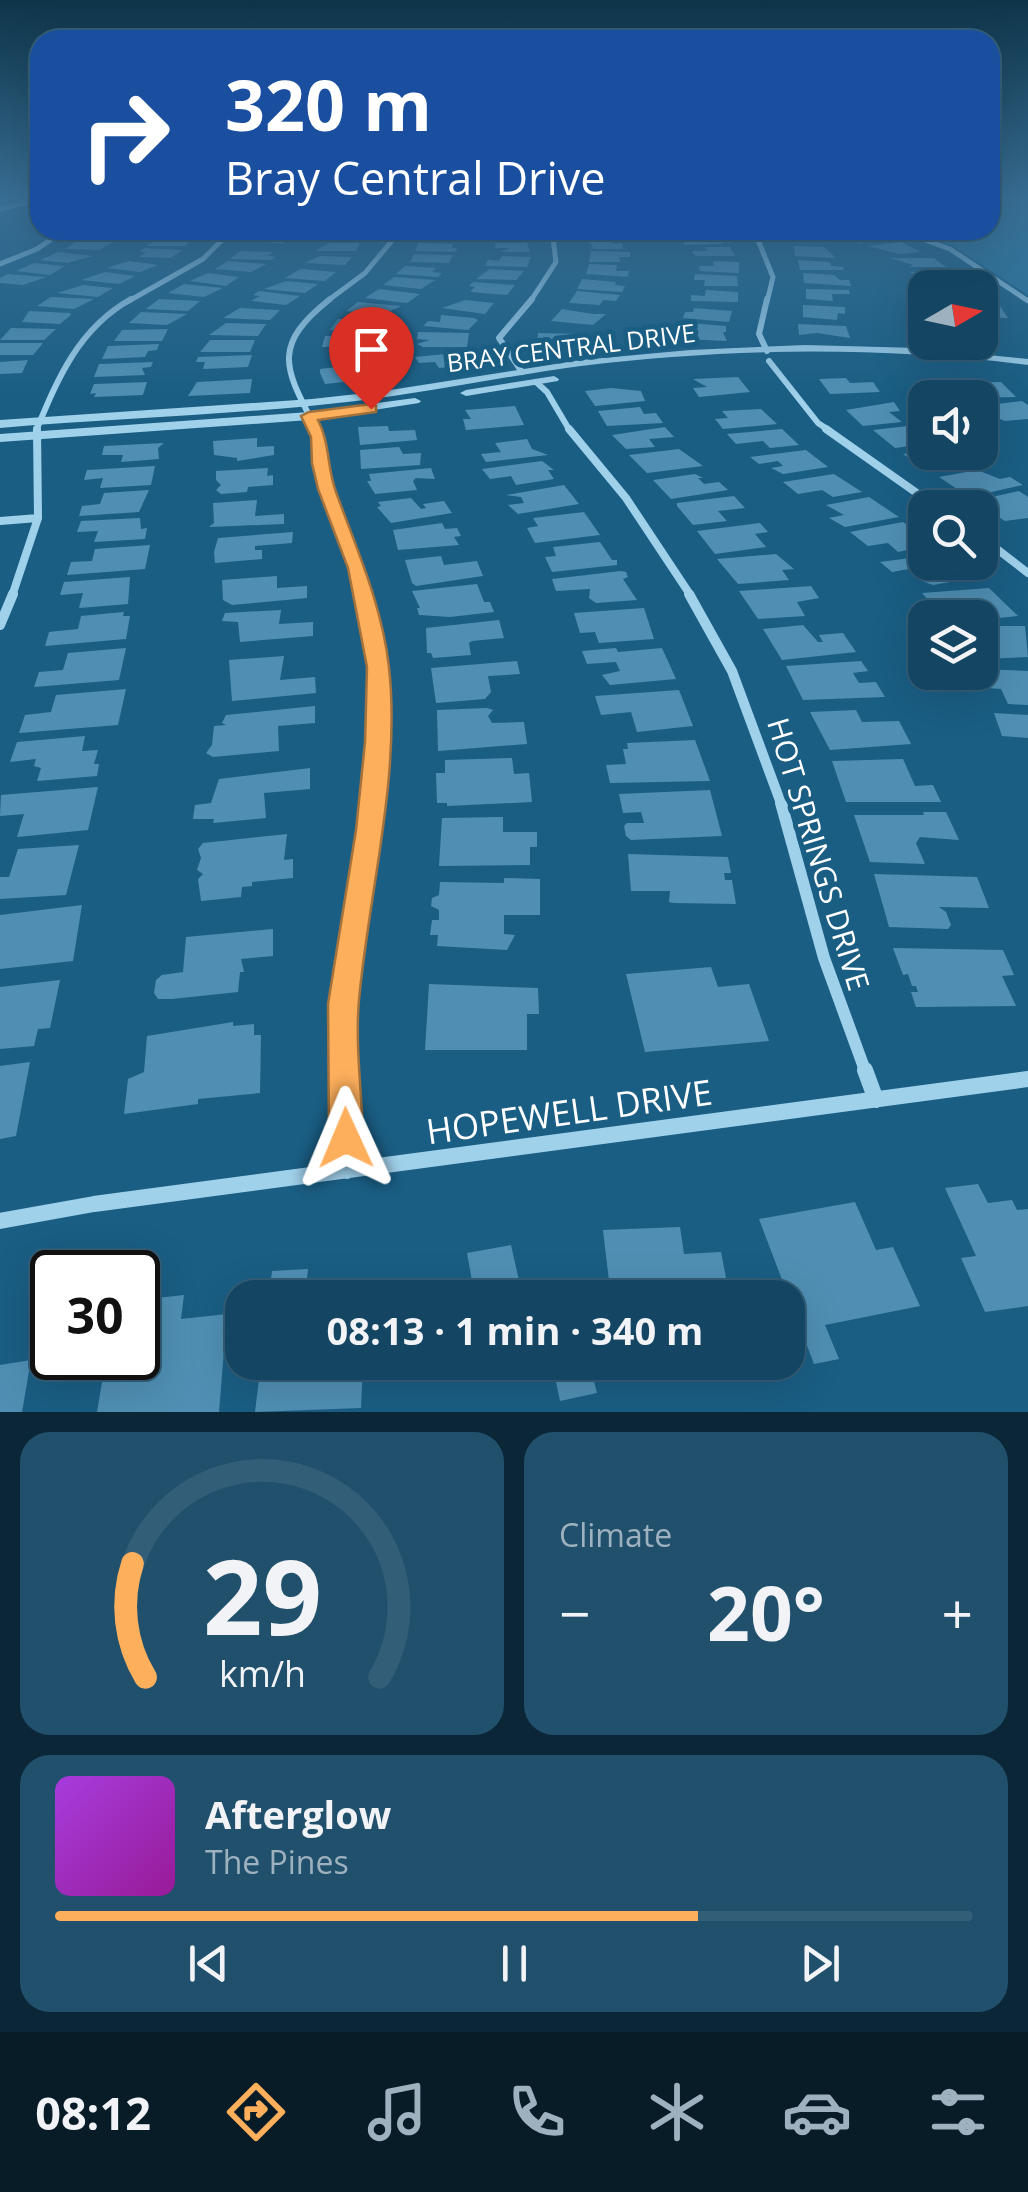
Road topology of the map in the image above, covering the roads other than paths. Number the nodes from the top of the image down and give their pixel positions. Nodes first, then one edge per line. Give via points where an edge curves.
1 (189, 265) edge
2 (376, 265) edge
3 (555, 265) edge
4 (768, 265) edge
5 (974, 265) edge
6 (1028, 301) edge
7 (768, 356) junction
8 (1028, 363) edge
9 (522, 372) junction
10 (536, 382) junction
11 (306, 410) junction
12 (0, 424) edge
13 (36, 428) junction
14 (0, 438) edge
15 (913, 490) edge
16 (38, 518) junction
17 (0, 521) edge
18 (998, 550) edge
19 (1028, 573) edge
20 (0, 625) edge
21 (1028, 1079) edge
22 (876, 1100) junction
23 (347, 1171) junction
24 (0, 1221) edge

1 - 13 street via 97,324 66,361
2 - 11 street via 322,304 292,338 286,358 290,379
3 - 9 street via 546,286 499,338
4 - 7 street via 773,278 759,334
5 - 6 street
7 - 8 street, BRAY CENTRAL DRIVE
7 - 9 street, BRAY CENTRAL DRIVE via 644,357
7 - 10 street, BRAY CENTRAL DRIVE
7 - 15 street via 818,423
9 - 11 street, BRAY CENTRAL DRIVE
10 - 11 street, BRAY CENTRAL DRIVE
10 - 22 street, HOT SPRINGS DRIVE via 675,568 732,671 773,773 824,958
11 - 13 street, BRAY CENTRAL DRIVE
11 - 23 street via 319,437 326,489 358,568 378,667 368,830 343,1004
12 - 13 street, BRAY CENTRAL DRIVE
13 - 14 street, BRAY CENTRAL DRIVE
13 - 16 street
16 - 17 street
16 - 20 street
18 - 19 street
21 - 22 street, HOPEWELL DRIVE
22 - 23 street, HOPEWELL DRIVE
23 - 24 street, HOPEWELL DRIVE

